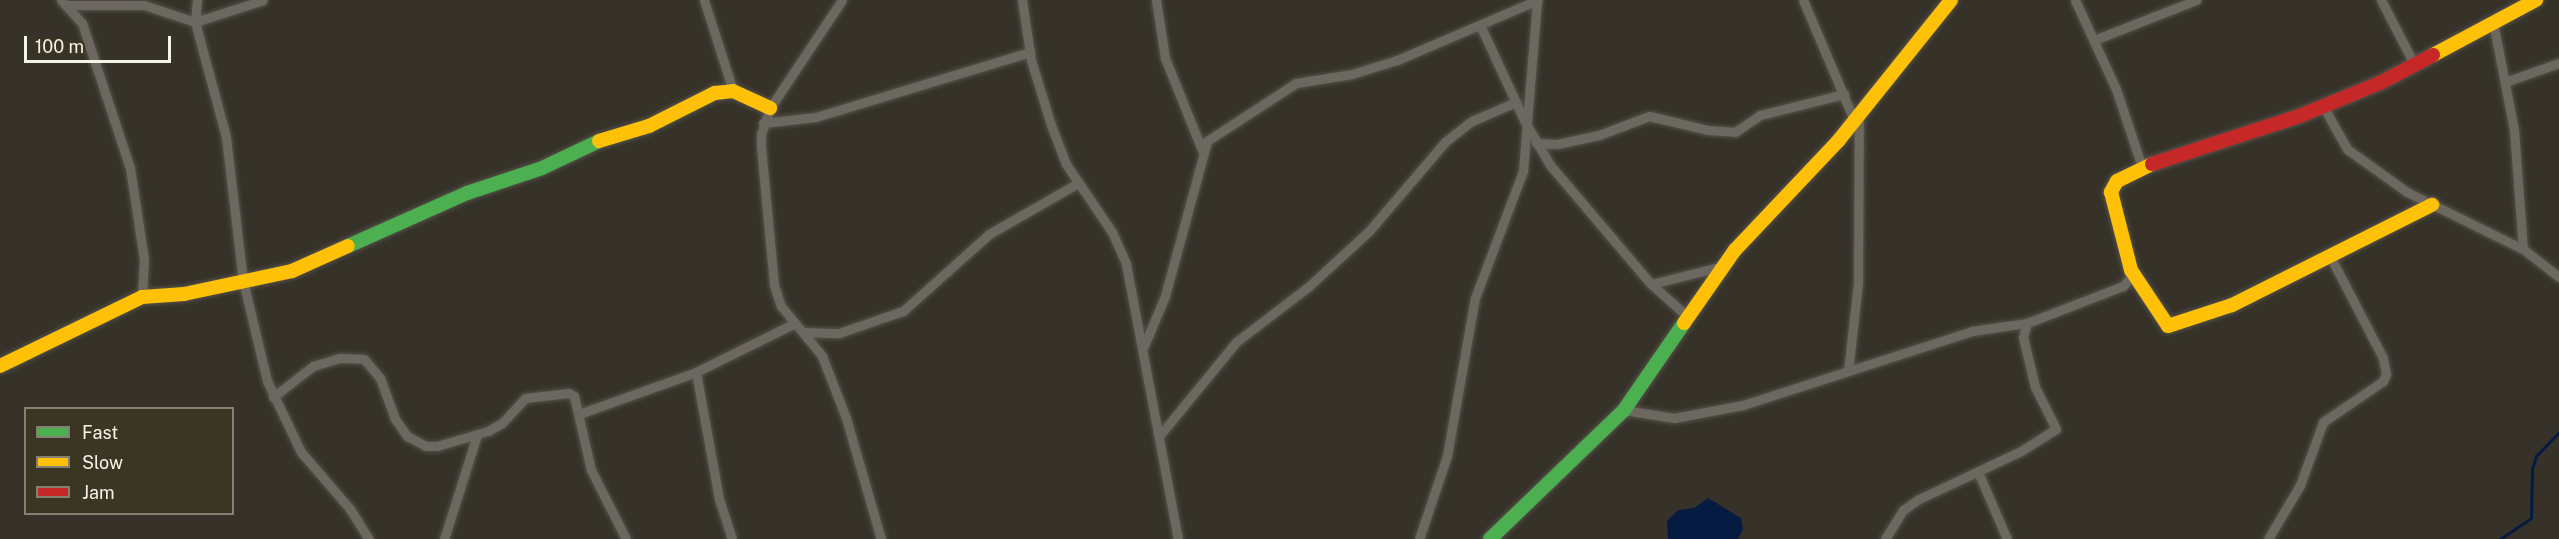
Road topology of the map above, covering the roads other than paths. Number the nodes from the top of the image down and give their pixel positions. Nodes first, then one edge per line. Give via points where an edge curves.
1 (196, 0) edge
2 (263, 0) edge
3 (704, 0) edge
4 (842, 0) edge
5 (1022, 0) edge
6 (1156, 0) edge
7 (1537, 0) edge
8 (1803, 0) edge
9 (1951, 0) edge
10 (2075, 0) edge
11 (2196, 0) edge
12 (2381, 0) edge
13 (2536, 0) edge
14 (65, 2) edge
15 (195, 22) junction
16 (2493, 22) junction
17 (1480, 25) junction
18 (2094, 40) junction
19 (1030, 52) junction
20 (2559, 63) edge
21 (2414, 64) junction
22 (2505, 82) junction
23 (734, 91) junction
24 (1844, 94) junction
25 (1516, 102) junction
26 (2324, 106) junction
27 (771, 108) junction
28 (1857, 117) junction
29 (1524, 120) junction
30 (763, 123) junction
31 (1536, 143) junction
32 (1202, 150) junction
33 (2142, 166) junction
34 (1078, 183) junction
35 (2432, 205) junction
36 (2523, 249) junction
37 (2330, 256) junction
38 (1723, 266) junction
39 (2131, 270) junction
40 (2559, 277) edge
41 (243, 281) junction
42 (1650, 284) junction
43 (142, 297) junction
44 (1687, 316) junction
45 (2027, 323) junction
46 (793, 324) junction
47 (804, 332) junction
48 (1144, 346) junction
49 (0, 366) edge
50 (1848, 371) junction
51 (696, 372) junction
52 (273, 397) junction
53 (1624, 410) junction
54 (579, 414) junction
55 (477, 435) junction
56 (1160, 435) junction
57 (1978, 472) junction
58 (1502, 533) edge
59 (369, 539) edge
60 (444, 539) edge
61 (626, 539) edge
62 (732, 539) edge
63 (881, 539) edge
64 (1178, 539) edge
65 (1419, 539) edge
66 (1490, 539) edge
67 (1885, 539) edge
68 (2007, 539) edge
69 (2268, 539) edge

1 - 15 street
2 - 15 street
3 - 23 street
4 - 27 street
5 - 19 street
6 - 32 street via 1165,58
7 - 17 street
7 - 29 street
8 - 24 street
9 - 28 street
10 - 18 street
11 - 18 street
12 - 21 street
13 - 16 street
14 - 15 street via 144,5
14 - 43 street via 82,23 130,168 144,259
15 - 41 street via 226,137
16 - 21 street
16 - 22 street
17 - 25 street
17 - 32 street via 1364,70 1296,83 1228,125
18 - 33 street
19 - 30 street via 845,109
19 - 34 street via 1051,125
20 - 22 street
21 - 26 street
22 - 36 street via 2514,130
23 - 27 street
23 - 41 street via 715,93 649,126 587,145 542,168 468,193 292,271
24 - 28 street
24 - 31 street via 1775,110 1735,132 1649,116 1599,135 1557,144
25 - 29 street
25 - 56 street via 1472,121 1446,141 1369,231 1308,287 1236,342
26 - 33 street via 2212,147
26 - 35 street via 2347,149
27 - 30 street
28 - 38 street
28 - 50 street via 1858,283
29 - 31 street
29 - 65 street via 1520,185 1474,298 1448,456
30 - 46 street via 761,147 769,261 781,306
31 - 42 street
32 - 48 street via 1165,296
33 - 39 street via 2117,181 2111,192
34 - 47 street via 989,234 903,311 839,333
34 - 48 street via 1112,232 1126,264
35 - 36 street
35 - 37 street
36 - 40 street
37 - 39 street via 2232,304 2168,326
37 - 69 street via 2383,358 2386,374 2383,381 2323,422 2300,485
38 - 42 street via 1688,278
38 - 44 street
39 - 45 street via 2123,286
41 - 43 street via 184,294
41 - 52 street
42 - 44 street
43 - 49 street
44 - 53 street
45 - 50 street via 1972,331
45 - 57 street via 2023,337 2035,387 2056,429
46 - 47 street
46 - 51 street
47 - 63 street via 822,356 846,418
48 - 56 street
50 - 53 street via 1703,413 1658,417
51 - 54 street
51 - 62 street via 719,499
52 - 55 street via 313,366 353,357 371,365 387,391 400,427 416,443 436,446
52 - 59 street via 301,452 350,509
53 - 58 street
54 - 55 street via 574,396 569,393 525,398 502,423
54 - 61 street via 591,470
55 - 60 street
56 - 64 street
57 - 67 street via 1903,510
57 - 68 street
58 - 66 street

